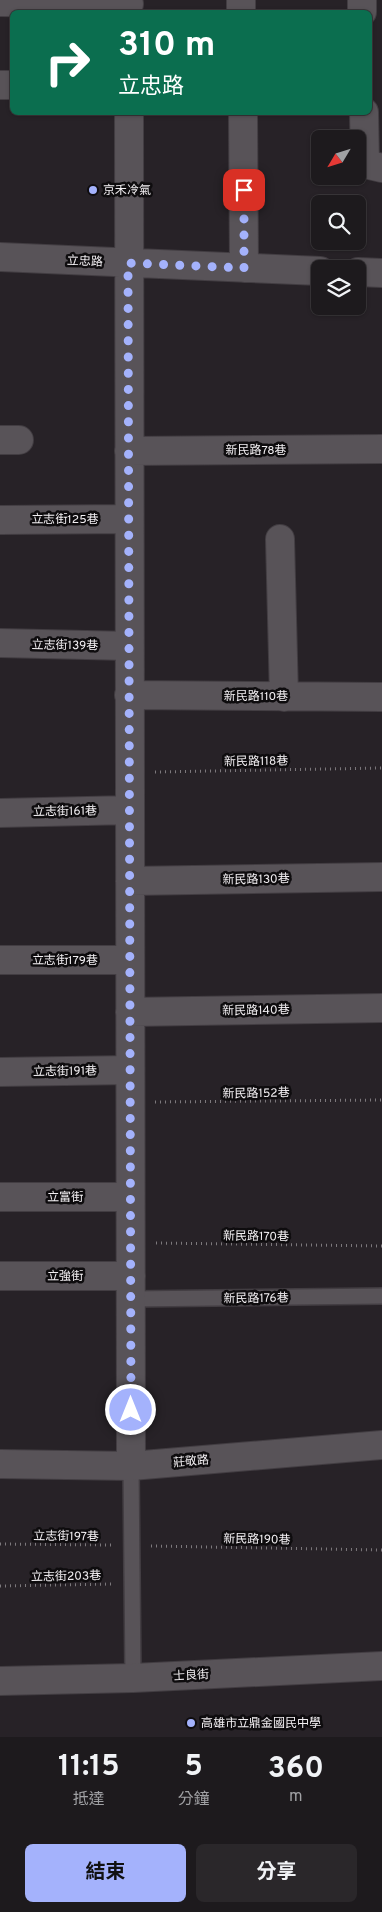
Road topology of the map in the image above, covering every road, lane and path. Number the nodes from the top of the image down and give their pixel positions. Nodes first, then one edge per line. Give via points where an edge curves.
1 (0, 2) edge
2 (129, 5) edge
3 (129, 115) edge
4 (243, 115) edge
5 (364, 115) edge
6 (382, 168) edge
7 (0, 257) edge
8 (128, 263) junction
9 (244, 268) junction
10 (311, 271) edge
11 (366, 273) edge
12 (382, 274) edge
13 (382, 449) edge
14 (129, 451) junction
15 (129, 519) junction
16 (0, 520) edge
17 (280, 539) dead end
18 (0, 643) edge
19 (129, 646) junction
20 (129, 696) junction
21 (284, 696) junction
22 (382, 697) edge
23 (382, 768) edge
24 (130, 772) junction
25 (130, 810) junction
26 (0, 813) edge
27 (382, 877) edge
28 (130, 881) junction
29 (0, 960) edge
30 (130, 960) junction
31 (382, 1008) edge
32 (130, 1012) junction
33 (130, 1070) junction
34 (0, 1072) edge
35 (382, 1100) edge
36 (130, 1102) junction
37 (0, 1197) edge
38 (130, 1197) junction
39 (130, 1243) junction
40 (382, 1246) edge
41 (0, 1276) edge
42 (131, 1287) junction
43 (382, 1296) edge
44 (382, 1445) edge
45 (0, 1464) edge
46 (131, 1466) junction
47 (0, 1544) edge
48 (131, 1545) junction
49 (382, 1550) edge
50 (132, 1584) junction
51 (0, 1586) edge
52 (382, 1666) edge
53 (133, 1678) junction
54 (0, 1682) edge

1 - 2 street
3 - 8 street
4 - 9 street
5 - 6 street via 365,164
7 - 8 street, 立忠路
8 - 9 street, 立忠路
8 - 14 street
9 - 10 street, 立忠路
11 - 12 street
13 - 14 street, 新民路78巷
14 - 15 street
15 - 16 street, 立志街125巷
15 - 19 street
17 - 21 street
18 - 19 street, 立志街139巷
19 - 20 street
20 - 21 street, 新民路110巷
20 - 24 street
21 - 22 street, 新民路110巷
23 - 24 path, 新民路118巷
24 - 25 street
25 - 26 street, 立志街161巷
25 - 28 street
27 - 28 street, 新民路130巷
28 - 30 street
29 - 30 street, 立志街179巷
30 - 32 street
31 - 32 street, 新民路140巷
32 - 33 street
33 - 34 street, 立志街191巷
33 - 36 street
35 - 36 path, 新民路152巷
36 - 38 street
37 - 38 street, 立富街
38 - 39 street
39 - 40 path, 新民路170巷
39 - 42 street
41 - 42 street, 立強街
42 - 43 lane, 新民路176巷
42 - 46 street
44 - 46 street, 莊敬路
45 - 46 street, 莊敬路
46 - 48 lane
47 - 48 path, 立志街197巷
48 - 49 path, 新民路190巷
48 - 50 lane
50 - 51 path, 立志街203巷
50 - 53 lane
52 - 53 street, 士良街
53 - 54 street, 士良街

